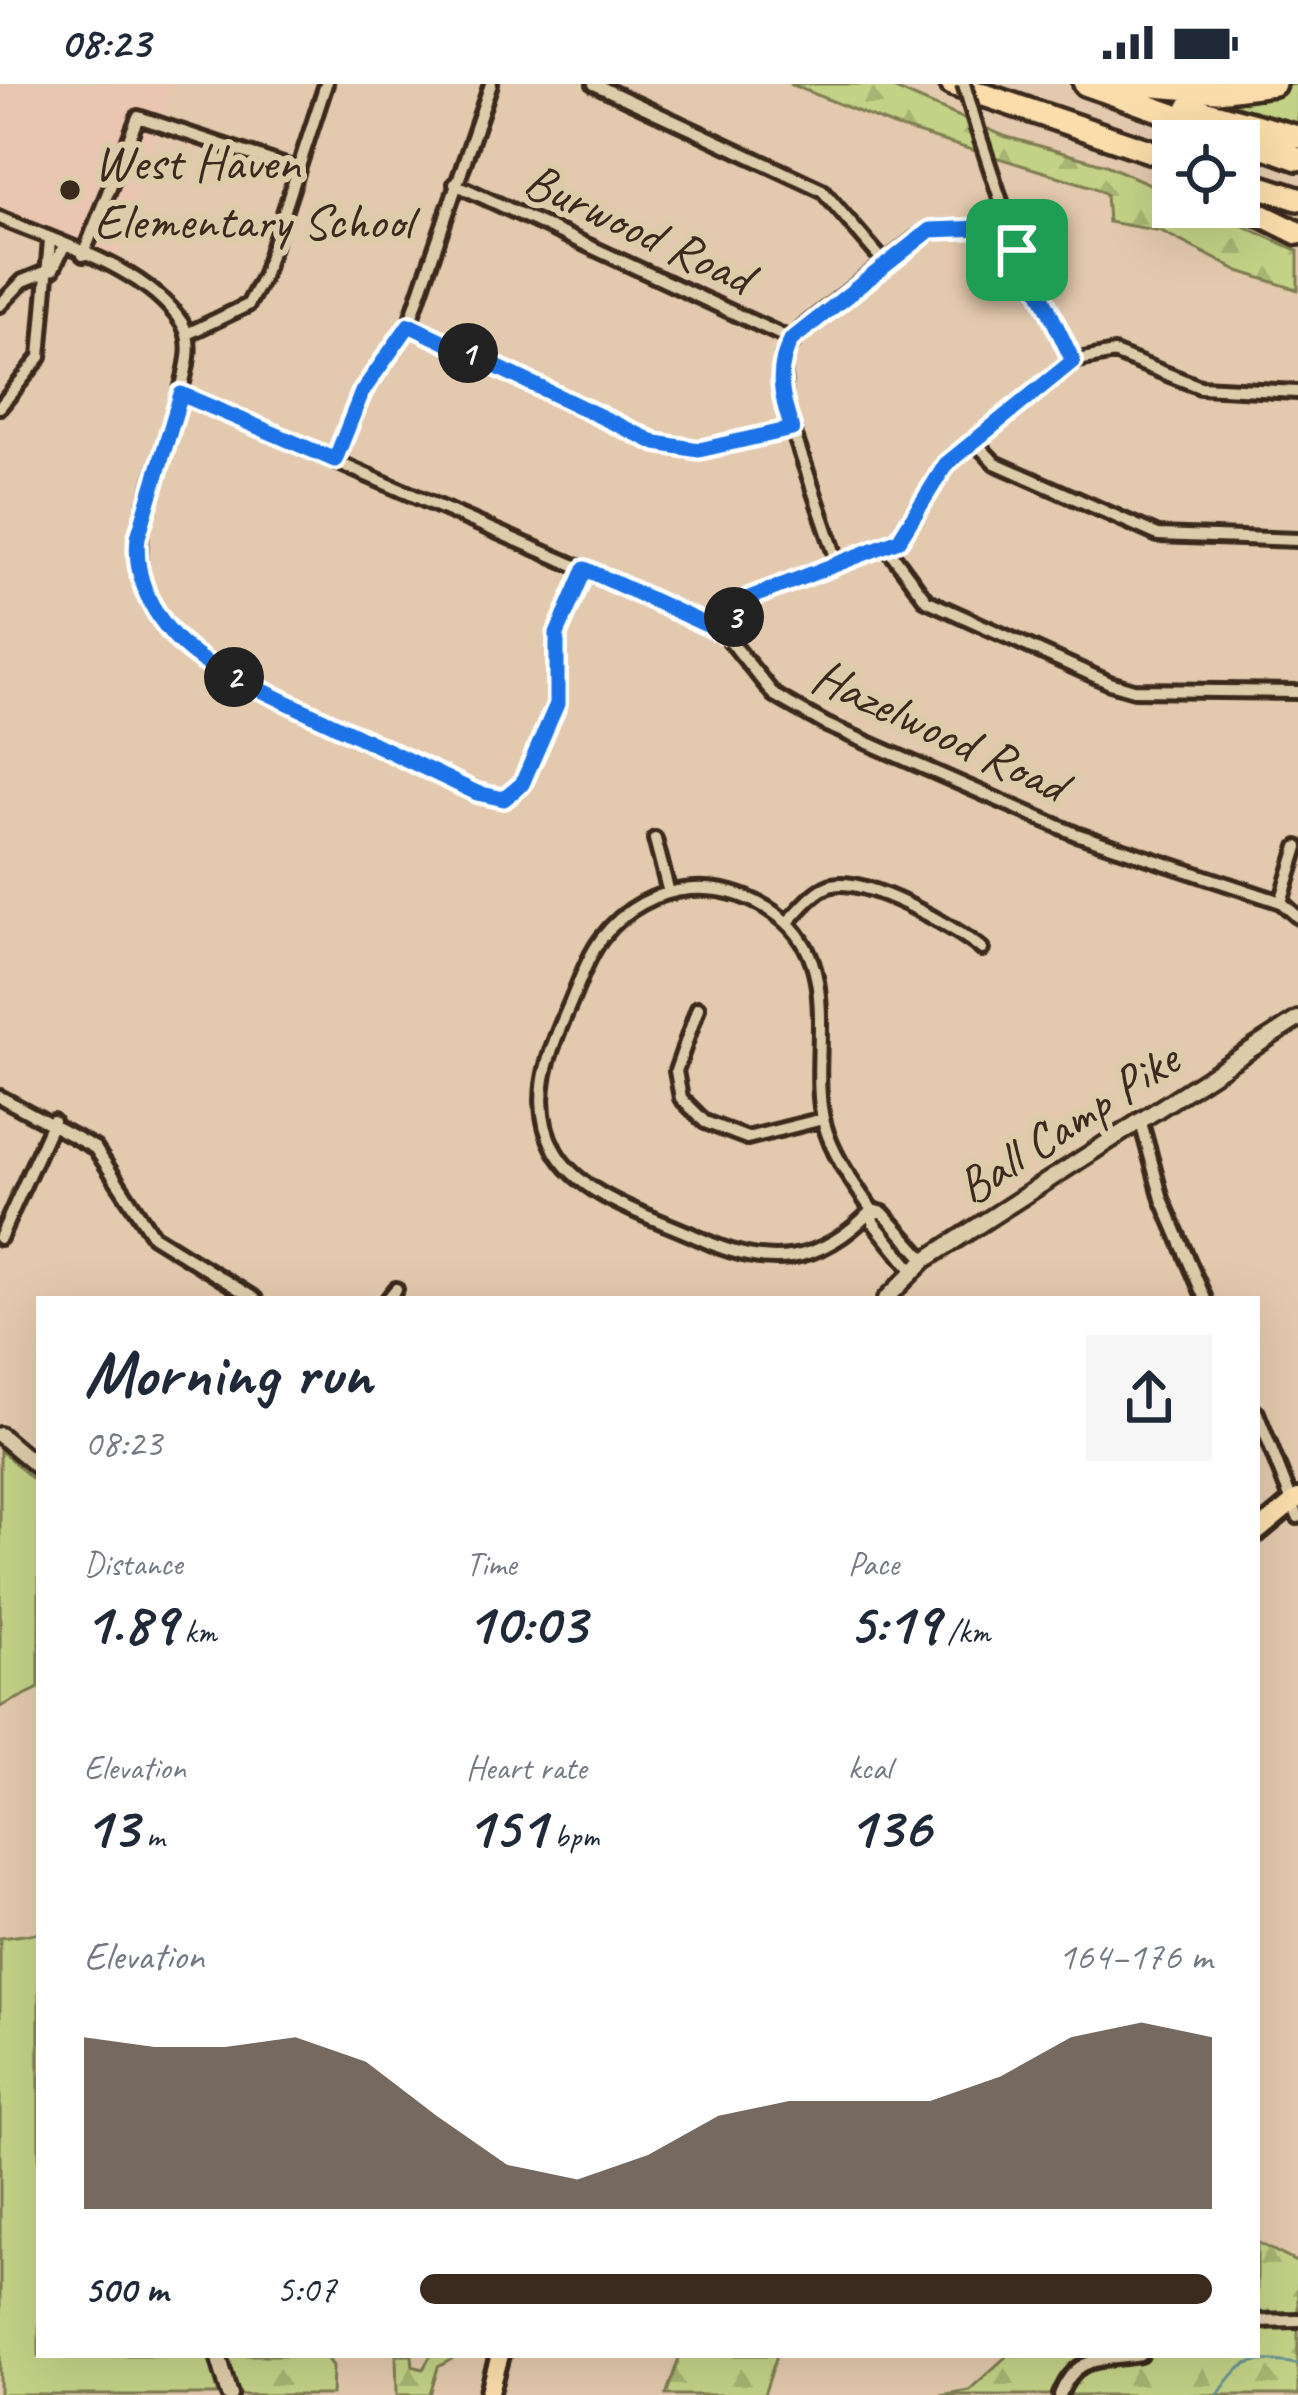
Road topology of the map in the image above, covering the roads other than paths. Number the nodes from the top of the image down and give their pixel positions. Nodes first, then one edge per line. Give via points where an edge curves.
1 (326, 84) edge
2 (491, 84) edge
3 (594, 84) edge
4 (952, 84) edge
5 (964, 84) edge
6 (1085, 84) edge
7 (1125, 84) edge
8 (1274, 84) edge
9 (1078, 129) junction
10 (1298, 137) edge
11 (1152, 153) edge
12 (1298, 159) edge
13 (1152, 162) edge
14 (298, 170) junction
15 (454, 184) junction
16 (1260, 187) edge
17 (1298, 199) edge
18 (1260, 214) edge
19 (0, 218) edge
20 (1009, 227) junction
21 (1298, 233) edge
22 (50, 240) junction
23 (64, 246) junction
24 (83, 256) junction
25 (884, 262) junction
26 (46, 272) junction
27 (0, 305) edge
28 (409, 325) junction
29 (187, 334) junction
30 (791, 340) junction
31 (1073, 361) junction
32 (1298, 392) edge
33 (181, 394) junction
34 (0, 407) edge
35 (792, 429) junction
36 (973, 440) junction
37 (335, 460) junction
38 (1298, 540) edge
39 (886, 546) junction
40 (838, 563) junction
41 (585, 569) junction
42 (724, 633) junction
43 (1298, 692) edge
44 (655, 839) dead end
45 (1298, 848) edge
46 (668, 890) junction
47 (1281, 902) junction
48 (1298, 917) edge
49 (787, 923) junction
50 (982, 949) dead end
51 (698, 1008) dead end
52 (1298, 1018) edge
53 (0, 1097) edge
54 (823, 1119) junction
55 (1140, 1119) junction
56 (53, 1121) junction
57 (872, 1210) junction
58 (0, 1238) edge
59 (918, 1265) junction
60 (250, 1296) edge
61 (889, 1296) edge
62 (1204, 1296) edge
63 (1260, 1421) edge
64 (0, 1435) edge
65 (36, 1465) edge
66 (1296, 1506) edge
67 (1260, 1530) edge
68 (1298, 2320) edge
69 (1260, 2321) edge
70 (219, 2358) edge
71 (499, 2358) edge
72 (1091, 2358) edge
73 (230, 2395) edge
74 (488, 2395) edge
75 (1060, 2395) edge

1 - 14 street
2 - 15 street
3 - 25 street via 822,190
4 - 9 highway
5 - 20 street, bridge
6 - 12 highway
7 - 8 highway via 1217,91
7 - 10 highway
9 - 11 highway
9 - 13 highway
14 - 24 street via 138,117
14 - 29 street via 248,305
15 - 28 street
15 - 30 street, Burwood Road
16 - 17 highway
18 - 21 highway
19 - 22 street
20 - 25 street via 930,230
20 - 31 street
22 - 23 street
22 - 26 street
23 - 24 street
23 - 26 street
24 - 29 street via 157,295
25 - 30 street
26 - 27 street via 23,281
26 - 34 street via 40,357
28 - 35 street via 656,443 699,450
28 - 37 street via 362,392
29 - 33 street
30 - 35 street via 780,388
31 - 32 street via 1114,353 1200,387
31 - 36 street
33 - 37 street, Hazelwood Road
33 - 41 street via 136,558 147,596 191,654 477,793 504,799 522,784 557,704 557,634
35 - 40 street
36 - 38 street via 995,463 1158,535
36 - 39 street via 946,464 899,540
37 - 41 street, Hazelwood Road
39 - 40 street
39 - 43 street via 926,600 1110,683
40 - 42 street via 749,598
41 - 42 street, Hazelwood Road
42 - 47 street, Hazelwood Road via 774,695 827,725 1076,834
44 - 46 street
45 - 47 street
46 - 49 street via 737,893
46 - 57 street via 627,912 594,950 544,1073 542,1109 554,1149 596,1189 765,1261 814,1254
47 - 48 street, Hazelwood Road
49 - 50 street via 829,886 850,884 959,930
49 - 54 street via 815,970
51 - 54 street via 676,1071 681,1098 706,1122 747,1138
52 - 55 street, Ball Camp Pike
53 - 56 street
54 - 57 street
55 - 59 street, Ball Camp Pike
55 - 62 street
56 - 58 street
56 - 60 street via 94,1148 153,1236
57 - 59 street via 883,1213
59 - 61 street, Ball Camp Pike
63 - 66 street
64 - 65 street
66 - 67 main road
68 - 69 street
70 - 73 street
71 - 74 main road
72 - 75 street via 1074,2368

